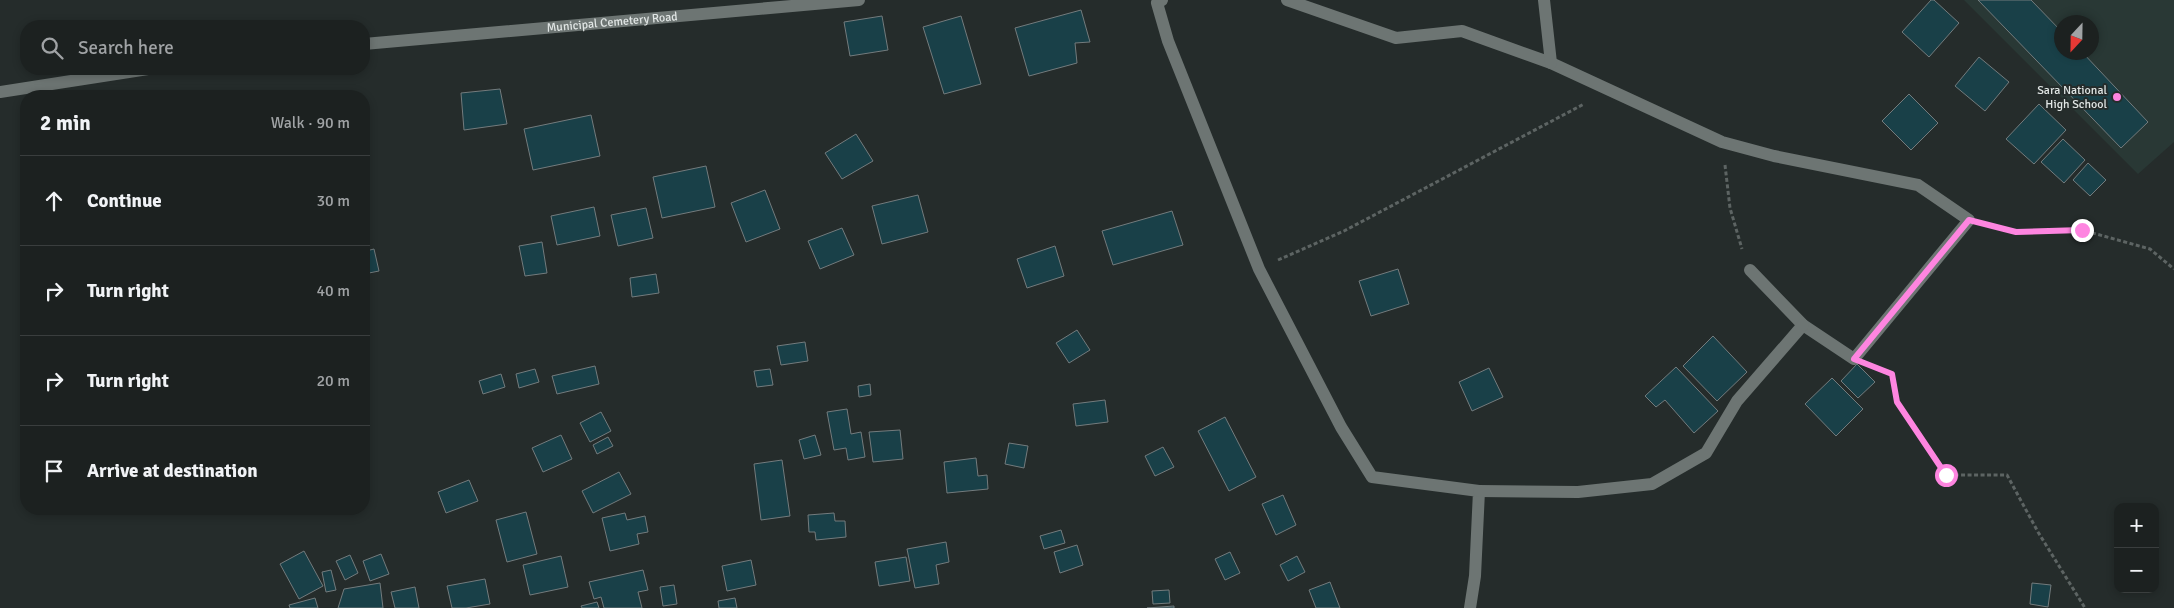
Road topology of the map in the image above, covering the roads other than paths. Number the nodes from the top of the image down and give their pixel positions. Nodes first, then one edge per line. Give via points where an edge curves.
1 (859, 0) edge
2 (1287, 0) edge
3 (1544, 0) edge
4 (1158, 1) edge
5 (370, 43) edge
6 (1551, 63) junction
7 (109, 75) edge
8 (0, 92) edge
9 (1750, 270) road end
10 (1803, 325) junction
11 (1479, 491) junction
12 (1470, 608) edge

1 - 5 street, Municipal Cemetery Road
2 - 6 street via 1396,38 1462,31
3 - 6 street
4 - 11 street via 1168,41 1259,269 1341,427 1372,477
6 - 10 street via 1722,142 1774,156 1918,185 1969,220 1854,359
7 - 8 street
9 - 10 street
10 - 11 street via 1737,401 1706,453 1652,484 1578,492
11 - 12 street via 1475,576

